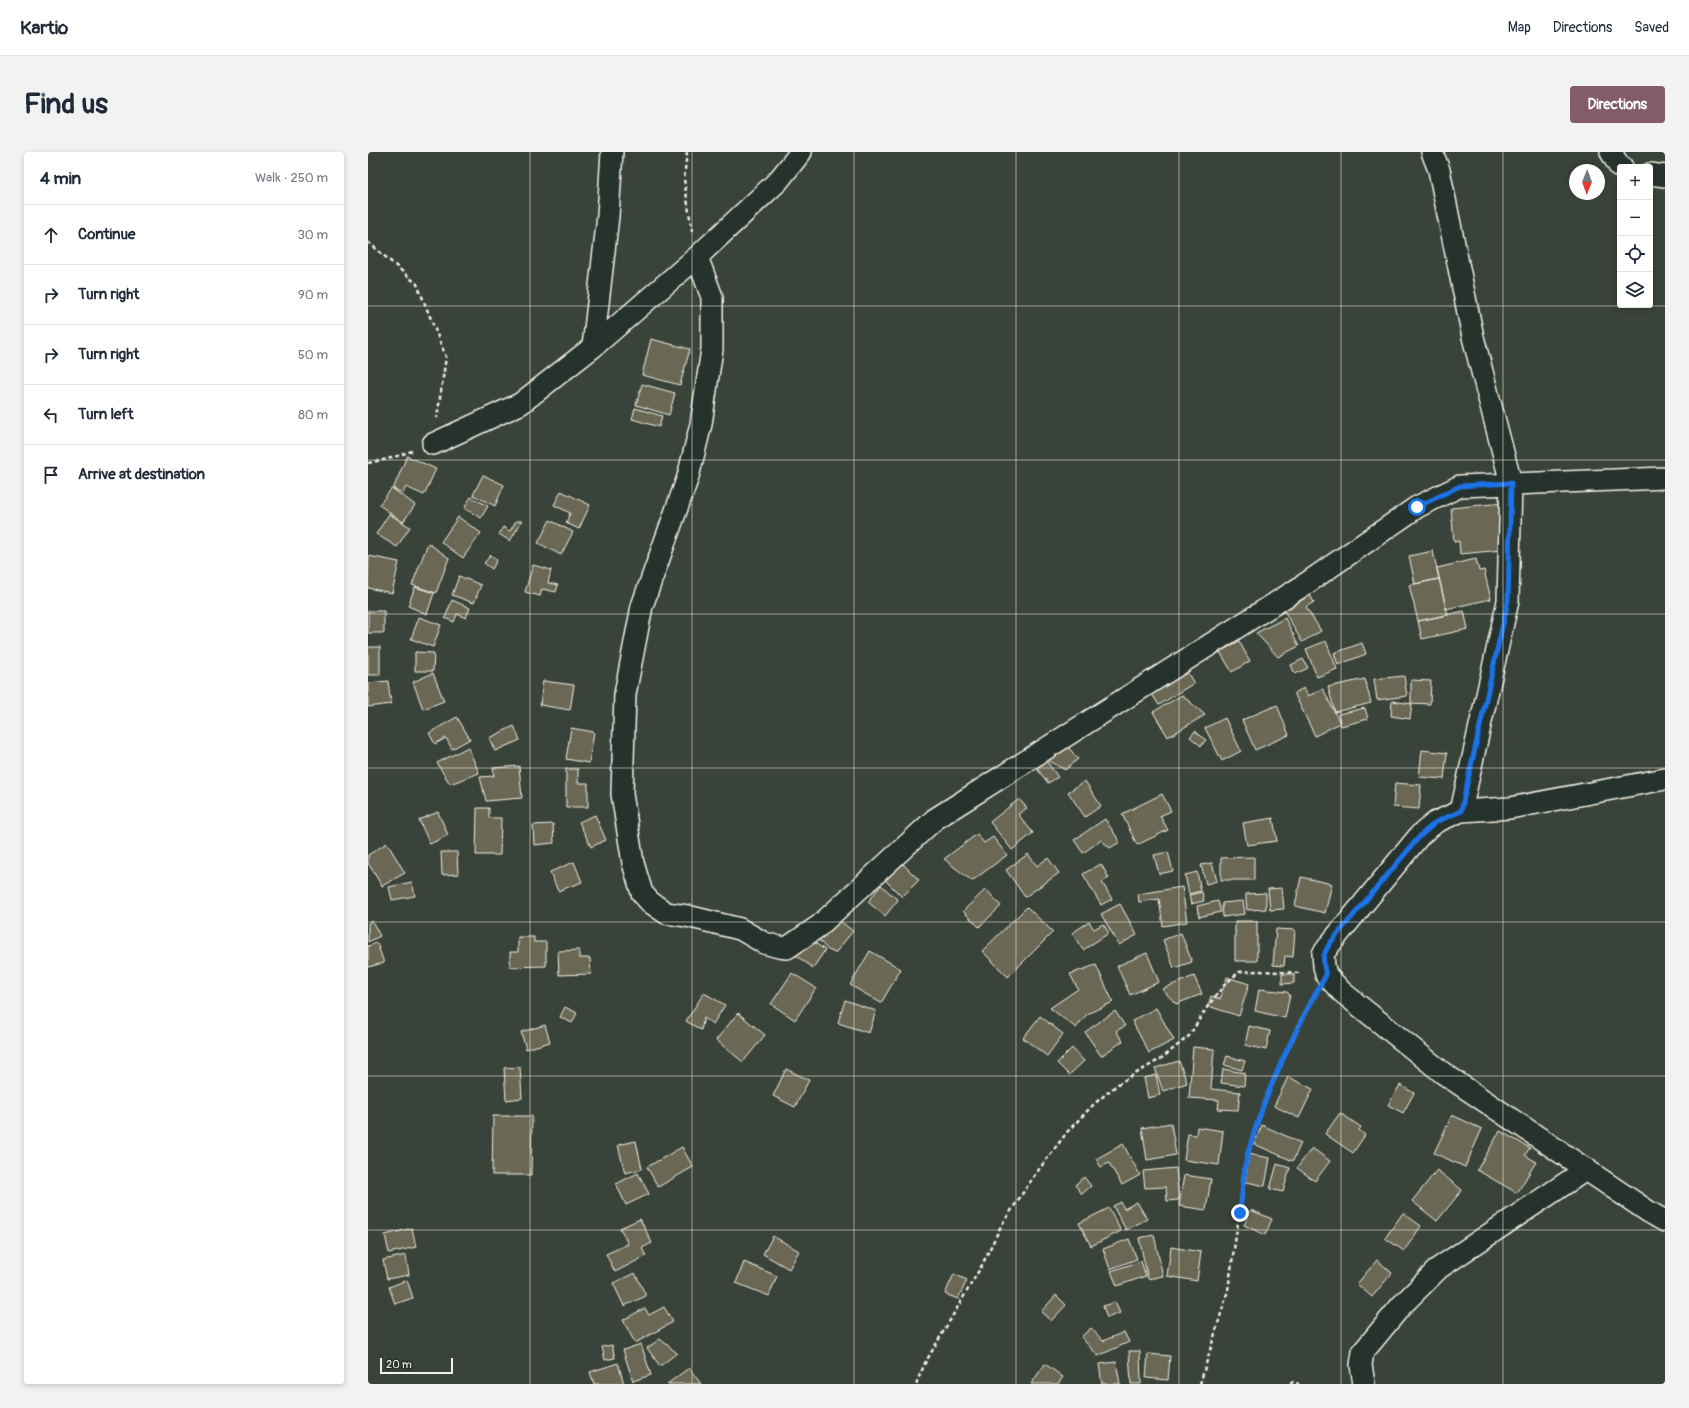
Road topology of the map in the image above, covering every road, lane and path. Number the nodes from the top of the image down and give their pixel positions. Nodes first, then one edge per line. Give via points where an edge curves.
1 (612, 152) edge
2 (687, 152) edge
3 (801, 152) edge
4 (1432, 152) edge
5 (1611, 152) edge
6 (1619, 164) edge
7 (1653, 174) edge
8 (1665, 176) edge
9 (368, 242) edge
10 (697, 257) junction
11 (593, 348) junction
12 (433, 444) junction
13 (368, 463) edge
14 (1665, 478) edge
15 (1511, 483) junction
16 (1665, 779) edge
17 (1461, 811) junction
18 (1326, 975) junction
19 (1587, 1169) junction
20 (1665, 1221) edge
21 (916, 1384) edge
22 (1200, 1384) edge
23 (1290, 1384) edge
24 (1299, 1384) edge
25 (1364, 1384) edge

1 - 11 street via 608,216
2 - 10 path via 684,179
3 - 10 street via 778,181
4 - 15 street via 1440,170 1473,337
5 - 6 street
7 - 8 street
9 - 12 path via 417,284 446,357
10 - 11 street
10 - 15 street via 712,297 712,349 700,424 688,477 642,606 625,694 622,794 633,863 642,893 650,902 666,913 740,929 764,943 787,948 819,926 935,819 1304,585 1417,507 1460,486
11 - 12 street via 520,404
12 - 13 path
14 - 15 street
15 - 17 street via 1508,601
16 - 17 street via 1510,808
17 - 18 street via 1436,822 1420,836 1331,942 1323,954
18 - 19 street via 1342,992 1443,1073
18 - 21 path via 1239,972 1225,984 1189,1036 1162,1058 1118,1084 1094,1104 1068,1131 1001,1226 981,1268
18 - 22 path via 1300,1022 1265,1100 1248,1154 1228,1290
19 - 20 street
19 - 25 street via 1439,1268 1401,1306 1363,1352 1360,1365
23 - 24 path

